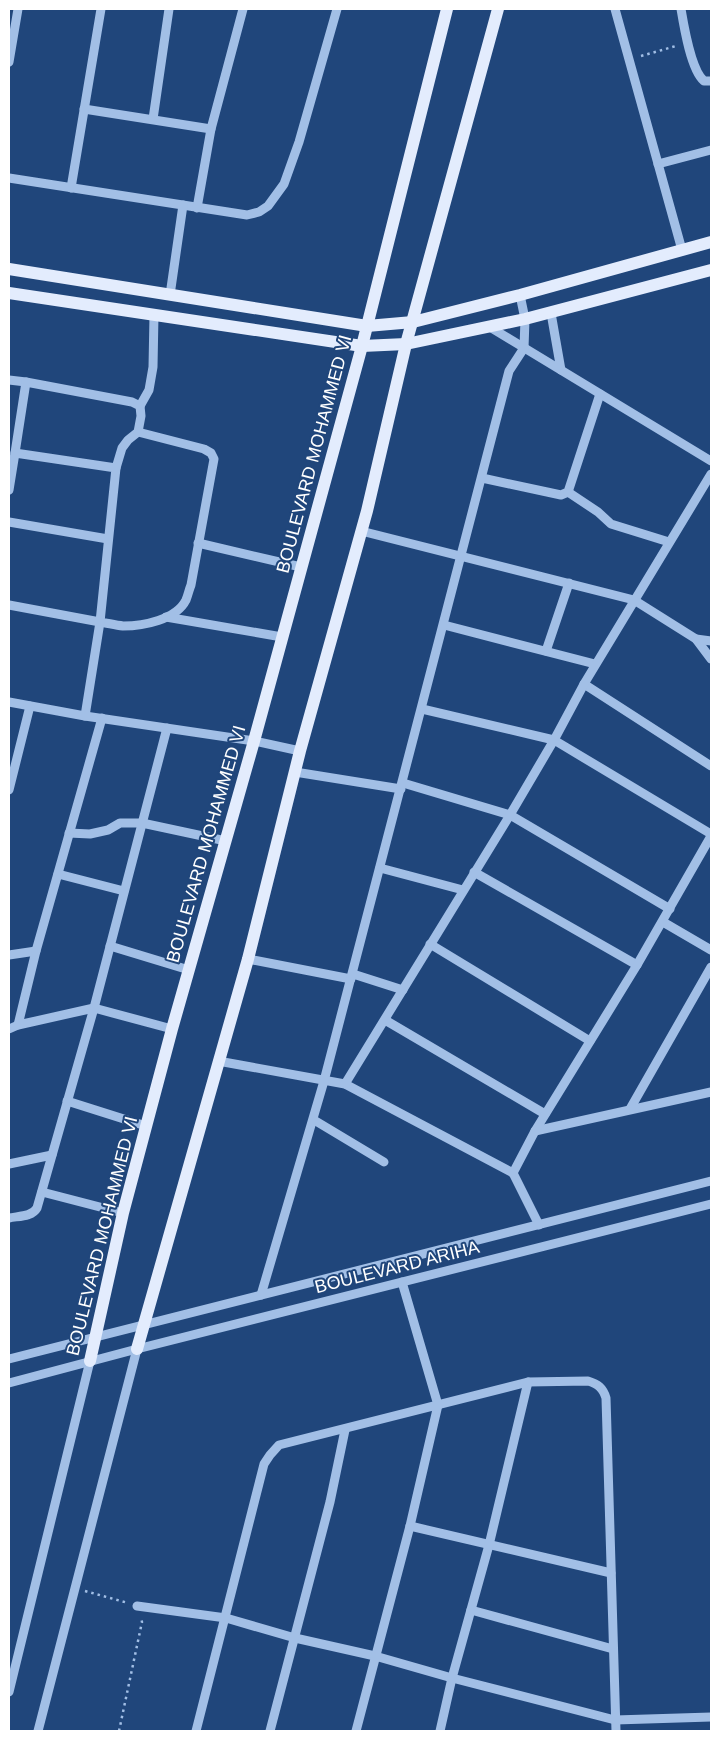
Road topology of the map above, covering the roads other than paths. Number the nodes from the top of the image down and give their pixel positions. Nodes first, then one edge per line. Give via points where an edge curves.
1 (18, 9) edge
2 (101, 9) edge
3 (168, 9) edge
4 (243, 9) edge
5 (337, 9) edge
6 (447, 9) edge
7 (498, 9) edge
8 (615, 9) edge
9 (681, 9) edge
10 (9, 62) edge
11 (711, 81) edge
12 (84, 109) junction
13 (153, 119) junction
14 (211, 129) junction
15 (711, 150) edge
16 (658, 164) junction
17 (9, 178) edge
18 (71, 188) junction
19 (183, 205) junction
20 (197, 208) junction
21 (711, 242) edge
22 (682, 250) junction
23 (9, 270) edge
24 (711, 270) edge
25 (9, 293) edge
26 (520, 295) junction
27 (170, 296) junction
28 (551, 312) junction
29 (154, 315) junction
30 (525, 319) junction
31 (413, 322) junction
32 (367, 326) junction
33 (488, 326) junction
34 (406, 344) junction
35 (362, 346) junction
36 (524, 348) junction
37 (561, 370) junction
38 (9, 380) edge
39 (26, 382) junction
40 (600, 394) junction
41 (140, 406) junction
42 (138, 432) junction
43 (15, 453) junction
44 (711, 461) edge
45 (116, 468) junction
46 (711, 474) edge
47 (482, 478) junction
48 (9, 490) edge
49 (568, 492) junction
50 (9, 522) edge
51 (361, 531) junction
52 (108, 539) junction
53 (669, 542) junction
54 (198, 543) junction
55 (462, 555) junction
56 (301, 567) junction
57 (569, 583) junction
58 (634, 600) junction
59 (9, 605) edge
60 (166, 617) junction
61 (100, 622) junction
62 (444, 624) junction
63 (282, 637) junction
64 (696, 639) junction
65 (711, 641) edge
66 (546, 651) junction
67 (711, 658) edge
68 (596, 664) junction
69 (584, 684) junction
70 (9, 702) edge
71 (30, 706) junction
72 (422, 709) junction
73 (85, 716) junction
74 (102, 718) junction
75 (166, 728) junction
76 (554, 740) junction
77 (254, 741) junction
78 (300, 751) junction
79 (711, 766) edge
80 (296, 772) junction
81 (402, 786) junction
82 (9, 790) edge
83 (510, 815) junction
84 (142, 823) junction
85 (69, 832) junction
86 (711, 835) edge
87 (226, 841) junction
88 (708, 851) edge
89 (380, 868) junction
90 (474, 872) junction
91 (58, 874) junction
92 (463, 890) junction
93 (124, 891) junction
94 (670, 909) junction
95 (662, 922) junction
96 (430, 944) junction
97 (110, 946) junction
98 (711, 950) edge
99 (36, 951) junction
100 (9, 955) edge
101 (248, 959) junction
102 (637, 965) junction
103 (711, 967) edge
104 (189, 970) junction
105 (352, 976) junction
106 (403, 990) junction
107 (94, 1008) junction
108 (384, 1020) junction
109 (18, 1025) junction
110 (9, 1029) edge
111 (172, 1029) junction
112 (590, 1040) junction
113 (218, 1061) junction
114 (324, 1081) junction
115 (345, 1084) junction
116 (711, 1092) edge
117 (67, 1101) junction
118 (630, 1109) junction
119 (545, 1114) junction
120 (314, 1120) junction
121 (146, 1126) junction
122 (535, 1131) junction
123 (52, 1155) junction
124 (384, 1162) dead end
125 (9, 1164) edge
126 (513, 1173) junction
127 (711, 1181) edge
128 (42, 1192) junction
129 (711, 1204) edge
130 (123, 1213) junction
131 (9, 1218) edge
132 (539, 1225) junction
133 (402, 1282) junction
134 (261, 1296) junction
135 (143, 1325) junction
136 (95, 1337) junction
137 (137, 1349) junction
138 (9, 1360) edge
139 (90, 1361) junction
140 (528, 1382) junction
141 (9, 1383) edge
142 (438, 1405) junction
143 (345, 1430) junction
144 (410, 1526) junction
145 (489, 1545) junction
146 (611, 1573) junction
147 (137, 1606) road end
148 (471, 1610) junction
149 (226, 1618) junction
150 (295, 1638) junction
151 (613, 1649) junction
152 (375, 1656) junction
153 (12, 1668) edge
154 (452, 1678) junction
155 (9, 1692) edge
156 (711, 1717) edge
157 (615, 1720) junction
158 (38, 1731) edge
159 (196, 1731) edge
160 (270, 1731) edge
161 (356, 1731) edge
162 (440, 1731) edge
163 (616, 1731) edge

1 - 10 street
2 - 12 street
3 - 13 street
4 - 14 street
5 - 20 street via 299,142 276,197 259,212 246,215
6 - 32 main road, BOULEVARD MOHAMMED VI
7 - 31 main road
8 - 16 street
9 - 11 street via 699,77
12 - 13 street
12 - 18 street
13 - 14 street
14 - 20 street
15 - 16 street
16 - 22 street
17 - 18 street
18 - 19 street
19 - 20 street
19 - 27 street
21 - 22 main road
22 - 26 main road
23 - 27 main road
24 - 28 main road
25 - 29 main road
26 - 30 street
26 - 31 main road
27 - 32 main road
28 - 30 main road
28 - 37 street
29 - 35 main road
29 - 41 street via 153,368 149,390
30 - 33 main road
30 - 36 street
31 - 32 main road
31 - 34 main road
32 - 35 main road, BOULEVARD MOHAMMED VI
33 - 34 main road
33 - 36 street
34 - 35 main road
34 - 51 main road
35 - 56 main road, BOULEVARD MOHAMMED VI
36 - 37 street
36 - 47 street via 509,371
37 - 40 street
38 - 39 street
39 - 41 street
39 - 43 street
40 - 44 street
40 - 49 street
41 - 42 street
42 - 45 street via 122,448
42 - 54 street via 211,453 214,460
43 - 45 street
43 - 48 street
45 - 52 street
46 - 53 street
47 - 49 street via 561,495
47 - 55 street
49 - 53 street via 611,524
50 - 52 street
51 - 55 street
51 - 78 main road
52 - 61 street
53 - 58 street
54 - 56 street
54 - 60 street via 186,601
55 - 57 street
55 - 62 street
56 - 63 main road, BOULEVARD MOHAMMED VI
57 - 58 street
57 - 66 street
58 - 64 street
58 - 68 street
59 - 61 street
60 - 61 street via 137,625
60 - 63 street
61 - 73 street
62 - 66 street
62 - 72 street
63 - 77 main road, BOULEVARD MOHAMMED VI
64 - 65 street
64 - 67 street
66 - 68 street
68 - 69 street
69 - 76 street
69 - 79 street
70 - 71 street
71 - 73 street
71 - 82 street
72 - 76 street
72 - 81 street
73 - 74 street
74 - 75 street
74 - 85 street
75 - 77 street
75 - 84 street
76 - 83 street
76 - 86 street
77 - 78 street
77 - 87 main road, BOULEVARD MOHAMMED VI
78 - 80 main road
80 - 81 street
80 - 101 main road
81 - 83 street
81 - 89 street
83 - 90 street
83 - 94 street
84 - 85 street via 120,824 90,834
84 - 87 street
84 - 93 street
85 - 91 street
86 - 88 street
87 - 104 main road, BOULEVARD MOHAMMED VI
88 - 94 street
89 - 92 street
89 - 105 street
90 - 92 street
90 - 102 street
91 - 93 street
91 - 99 street
92 - 96 street
93 - 97 street
94 - 95 street
95 - 98 street
95 - 102 street
96 - 106 street
96 - 112 street
97 - 104 street
97 - 107 street
99 - 100 street
99 - 109 street
101 - 105 street
101 - 113 main road
102 - 112 street
103 - 118 street
104 - 111 main road, BOULEVARD MOHAMMED VI
105 - 106 street
105 - 114 street
106 - 108 street
107 - 109 street
107 - 111 street
107 - 117 street
108 - 115 street
108 - 119 street
109 - 110 street
111 - 121 main road, BOULEVARD MOHAMMED VI
112 - 119 street
113 - 114 street
113 - 135 main road
114 - 115 street
114 - 120 street
115 - 126 street
116 - 118 street
117 - 121 street
117 - 123 street
118 - 122 street
119 - 122 street
120 - 124 street
120 - 134 street
121 - 130 main road, BOULEVARD MOHAMMED VI
122 - 126 street
123 - 125 street
123 - 128 street
126 - 132 street
127 - 132 street, BOULEVARD ARIHA
128 - 130 street
128 - 131 street via 35,1212
129 - 133 street, BOULEVARD ARIHA
130 - 136 main road, BOULEVARD MOHAMMED VI
132 - 134 street, BOULEVARD ARIHA
133 - 137 street, BOULEVARD ARIHA
133 - 142 street
134 - 135 street, BOULEVARD ARIHA
135 - 136 street, BOULEVARD ARIHA
135 - 137 main road
136 - 138 street, BOULEVARD ARIHA
136 - 139 main road, BOULEVARD MOHAMMED VI
137 - 139 street, BOULEVARD ARIHA
137 - 158 street
139 - 141 street, BOULEVARD ARIHA
139 - 153 street, BOULEVARD MOHAMMED VI
140 - 142 street
140 - 145 street
140 - 146 street via 588,1381 604,1390
142 - 143 street
142 - 144 street
143 - 149 street via 279,1446 264,1464
143 - 150 street
144 - 145 street
144 - 152 street
145 - 146 street
145 - 148 street
146 - 151 street
147 - 149 street
148 - 151 street
148 - 154 street
149 - 150 street
149 - 159 street
150 - 152 street
150 - 160 street
151 - 157 street
152 - 154 street
152 - 161 street
153 - 155 street, BOULEVARD MOHAMMED VI
154 - 157 street
154 - 162 street
156 - 157 street
157 - 163 street

